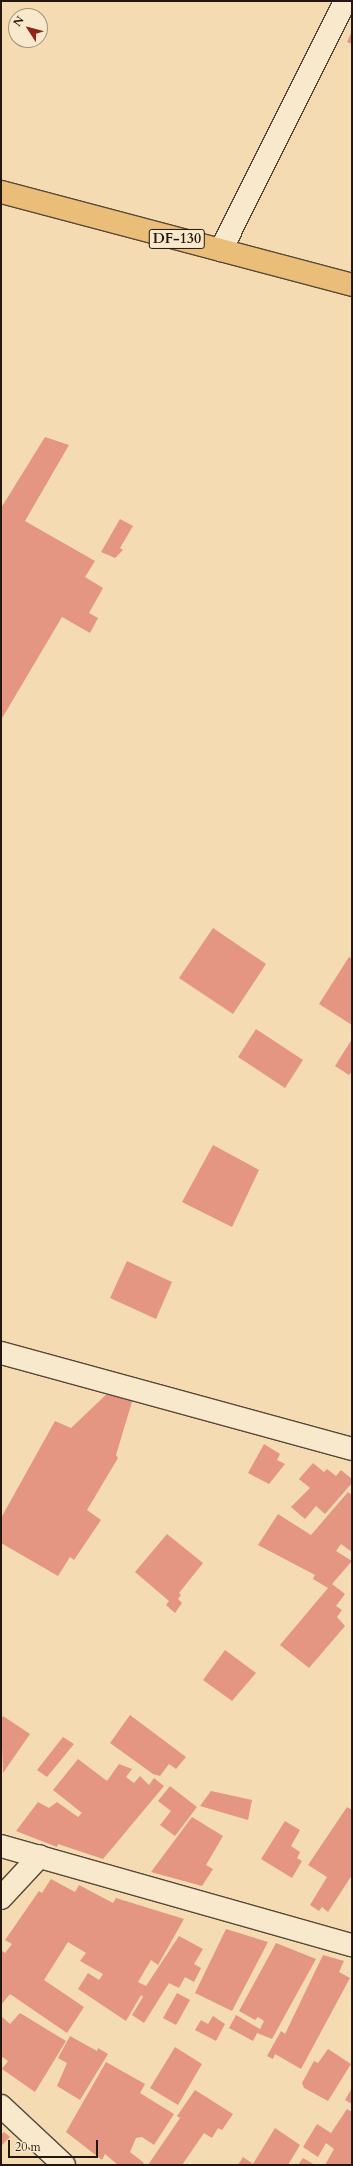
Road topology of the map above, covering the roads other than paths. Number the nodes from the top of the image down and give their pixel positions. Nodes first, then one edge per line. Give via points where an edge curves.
1 (345, 1) edge
2 (1, 192) edge
3 (221, 250) junction
4 (352, 285) edge
5 (1, 1353) edge
6 (352, 1449) edge
7 (1, 1846) edge
8 (40, 1856) junction
9 (1, 1898) edge
10 (352, 1945) edge
11 (1, 2106) edge
12 (64, 2165) edge

1 - 3 street
2 - 3 main road, DF-130
3 - 4 main road, DF-130
5 - 6 street
7 - 8 street
8 - 9 street
8 - 10 street
11 - 12 street

